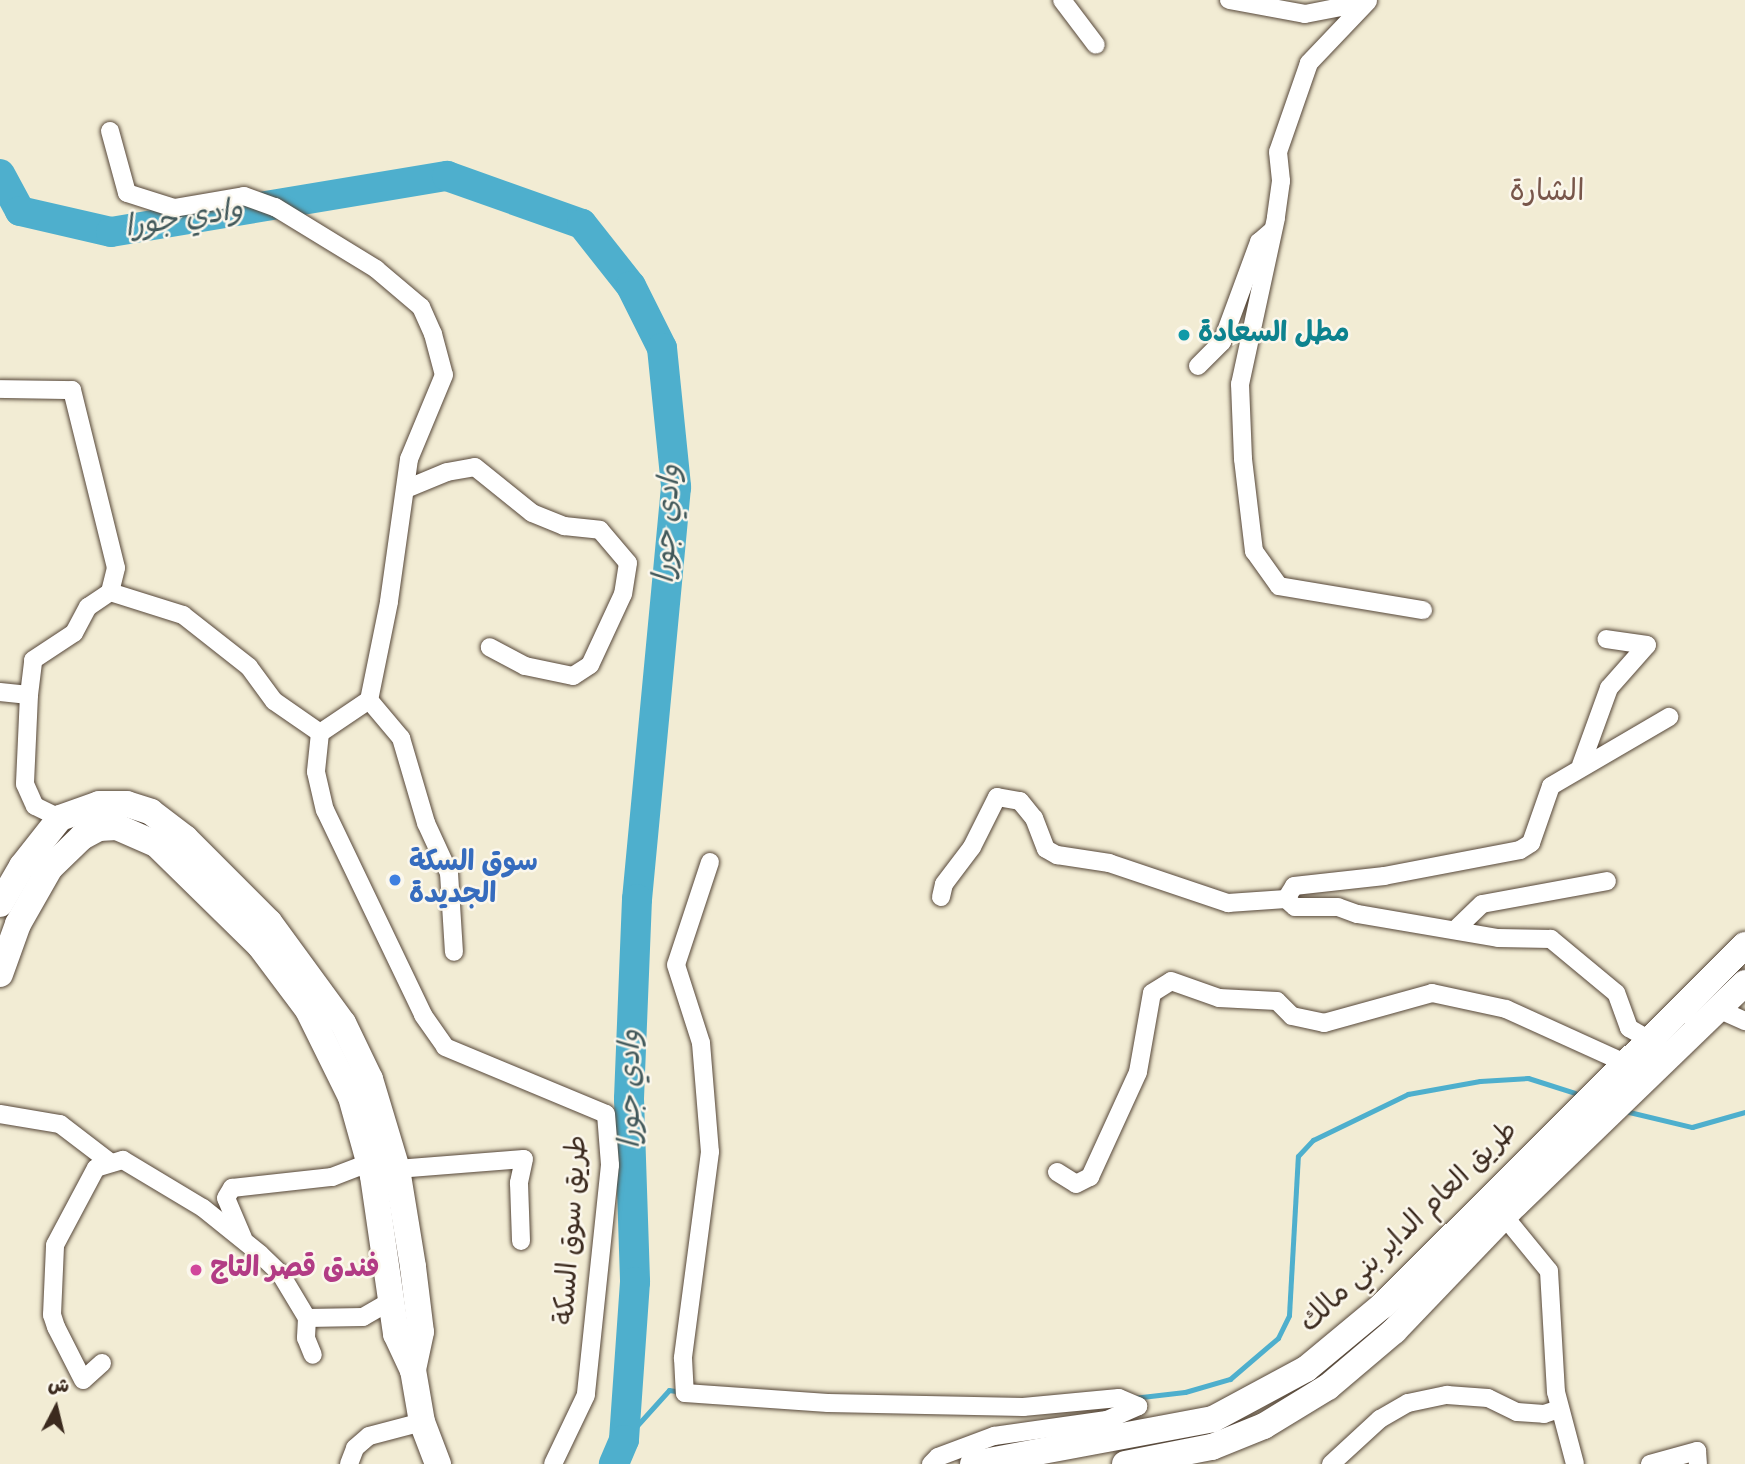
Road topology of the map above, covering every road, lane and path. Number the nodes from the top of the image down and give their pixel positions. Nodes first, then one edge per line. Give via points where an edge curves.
1 (1062, 0) edge
2 (1229, 0) edge
3 (1368, 1) edge
4 (1096, 46) dead end
5 (110, 131) dead end
6 (1273, 230) junction
7 (1198, 366) dead end
8 (0, 389) edge
9 (405, 489) junction
10 (110, 592) junction
11 (1423, 610) dead end
12 (1606, 639) dead end
13 (490, 647) dead end
14 (0, 692) edge
15 (29, 695) junction
16 (369, 701) junction
17 (1669, 717) dead end
18 (320, 733) junction
19 (1581, 765) junction
20 (60, 818) junction
21 (82, 836) junction
22 (710, 862) dead end
23 (1607, 881) dead end
24 (941, 897) dead end
25 (1286, 899) junction
26 (0, 904) edge
27 (1456, 929) junction
28 (1745, 945) edge
29 (454, 952) dead end
30 (0, 974) edge
31 (1745, 983) edge
32 (1718, 1009) junction
33 (1745, 1021) edge
34 (1648, 1039) junction
35 (1625, 1063) junction
36 (0, 1114) edge
37 (111, 1163) junction
38 (369, 1163) junction
39 (397, 1169) junction
40 (1057, 1172) dead end
41 (1504, 1216) junction
42 (243, 1239) junction
43 (521, 1241) dead end
44 (391, 1301) junction
45 (307, 1318) junction
46 (313, 1355) dead end
47 (102, 1363) dead end
48 (413, 1370) junction
49 (1559, 1409) junction
50 (422, 1422) junction
51 (348, 1464) edge
52 (438, 1464) edge
53 (554, 1464) edge
54 (931, 1464) edge
55 (973, 1464) edge
56 (1125, 1464) edge
57 (1331, 1464) edge
58 (1575, 1464) edge
59 (1650, 1464) edge
60 (1698, 1464) edge

1 - 4 street
2 - 3 street via 1305,14
3 - 6 street via 1302,75 1278,152 1281,181
5 - 9 street via 127,193 174,208 244,195 275,207 376,270 421,307 444,376 409,459
6 - 7 street via 1259,242 1222,342
6 - 11 street via 1240,384 1254,551 1279,586
8 - 10 street via 72,390 116,568
9 - 13 street via 447,472 475,467 532,513 564,526 600,530 628,563 623,594 590,665 573,676 525,666
9 - 16 street
10 - 15 street via 88,607 74,634 33,660
10 - 18 street via 144,599 183,615 249,667 274,701
12 - 19 street via 1647,645 1609,688
14 - 15 street
15 - 20 street via 25,784 35,806
16 - 18 street
16 - 29 street via 401,738 426,823 449,873
17 - 19 street
18 - 53 street, طريق سوق السكة via 316,772 325,810 423,1015 445,1046 606,1114 610,1165 586,1395
19 - 25 street via 1551,786 1531,844 1520,850 1384,876 1294,886
20 - 21 highway
20 - 26 highway via 22,866
20 - 39 highway via 99,804 127,804 150,812 185,838 269,922 348,1032 370,1079
21 - 30 highway via 50,868 35,893
21 - 38 highway via 99,828 117,827 156,844 260,946 308,1010 339,1067
22 - 54 street via 676,965 701,1043 710,1152 683,1357 685,1393 828,1403 1023,1407 1119,1398 1138,1406 1107,1420 994,1436 938,1457
23 - 27 street via 1482,904
24 - 25 street via 944,884 972,848 997,797 1020,801 1034,818 1046,849 1057,855 1108,863 1217,901
25 - 27 street via 1295,907 1338,907
27 - 34 street via 1498,938 1551,939 1616,993 1629,1028
28 - 34 highway, طريق العام الداير بني مالك
31 - 32 highway, طريق العام الداير بني مالك
32 - 33 street
32 - 41 highway, طريق العام الداير بني مالك
34 - 35 highway, طريق العام الداير بني مالك
35 - 40 street via 1506,1009 1432,993 1324,1023 1292,1016 1276,1001 1219,998 1171,981 1152,993 1138,1072 1090,1177 1076,1184
35 - 55 highway, طريق العام الداير بني مالك via 1382,1306 1306,1369 1213,1419
36 - 37 street via 60,1124
37 - 42 street via 123,1160 144,1168
37 - 47 street via 96,1168 55,1245 52,1315 56,1327 83,1380
38 - 42 street via 331,1177 232,1188 226,1198
38 - 44 highway
39 - 43 street via 524,1159 519,1183
39 - 48 highway via 421,1332
41 - 49 street via 1549,1271
41 - 56 highway, طريق العام الداير بني مالك via 1394,1331 1328,1387 1264,1426 1212,1447
42 - 45 street via 280,1273
44 - 45 street via 363,1317
44 - 48 highway via 396,1334
45 - 46 street via 306,1338
48 - 50 highway
49 - 57 street via 1544,1414 1517,1412 1488,1398 1447,1395 1408,1403 1380,1419
49 - 58 street
50 - 51 street via 369,1436 355,1448
50 - 52 highway
59 - 60 street via 1697,1451

